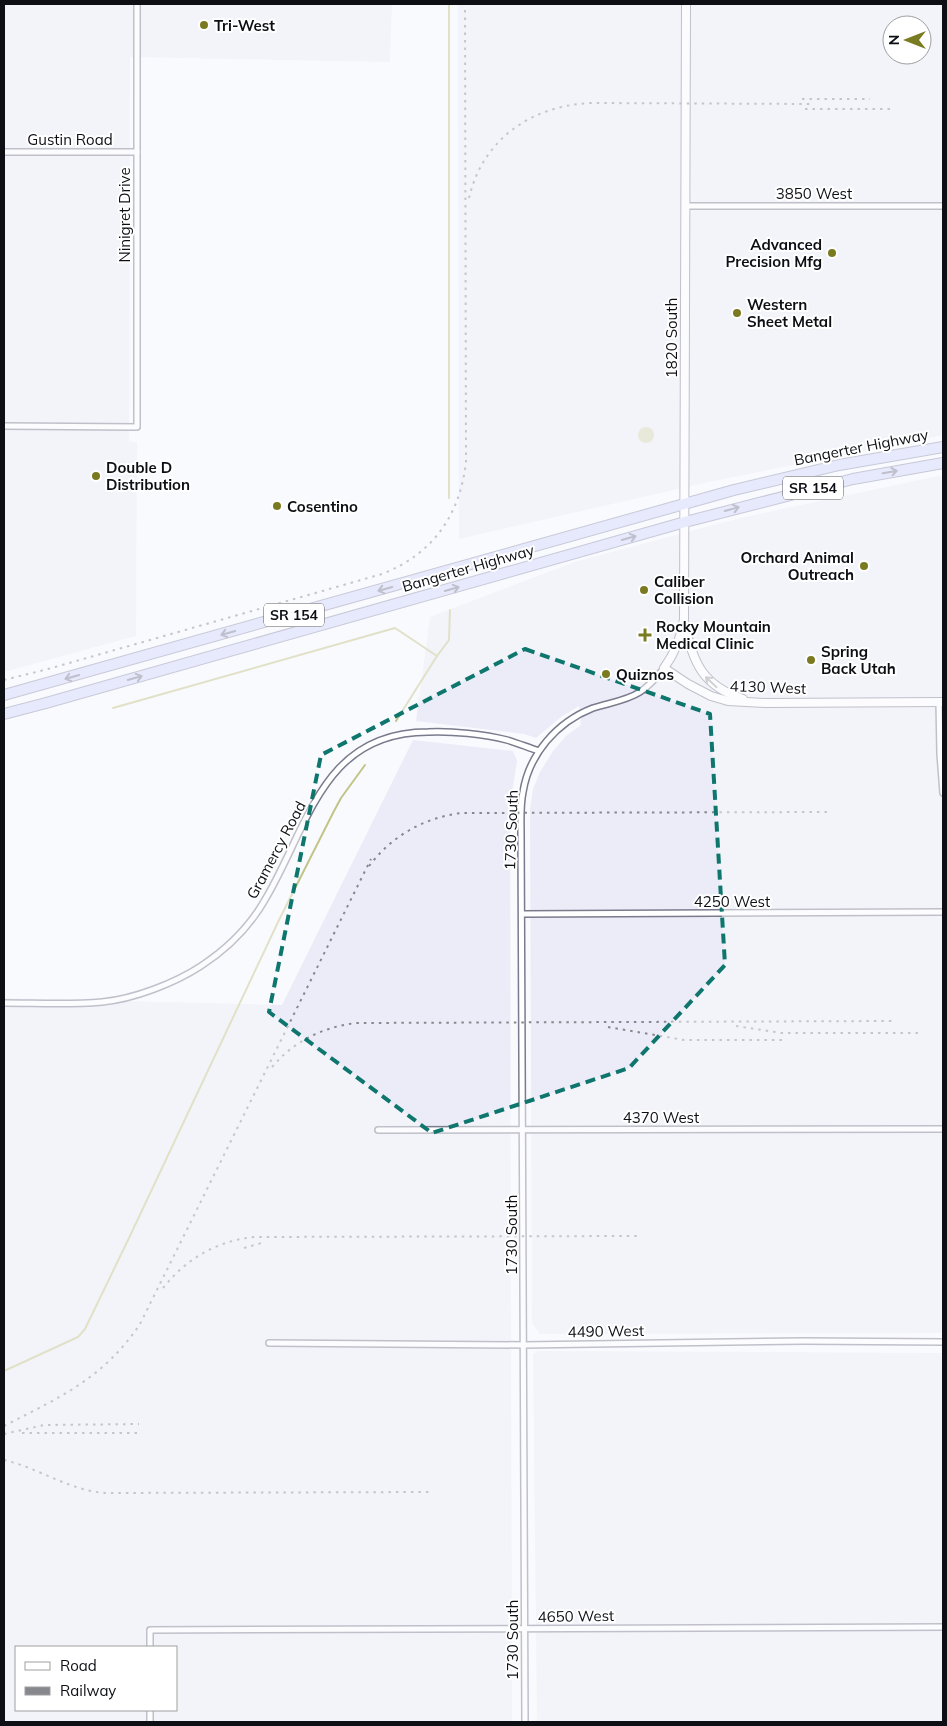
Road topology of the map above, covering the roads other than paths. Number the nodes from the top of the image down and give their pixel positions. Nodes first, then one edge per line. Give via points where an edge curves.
1 (137, 4) edge
2 (686, 4) edge
3 (4, 152) edge
4 (137, 152) junction
5 (685, 206) junction
6 (943, 206) edge
7 (4, 426) edge
8 (943, 447) edge
9 (943, 463) edge
10 (685, 504) junction
11 (685, 522) junction
12 (684, 619) junction
13 (664, 668) junction
14 (4, 695) edge
15 (755, 702) junction
16 (941, 702) edge
17 (4, 714) edge
18 (539, 751) junction
19 (943, 793) edge
20 (943, 912) edge
21 (522, 914) junction
22 (4, 1003) edge
23 (943, 1129) edge
24 (378, 1130) dead end
25 (523, 1130) junction
26 (943, 1342) edge
27 (269, 1343) dead end
28 (524, 1345) junction
29 (943, 1627) edge
30 (525, 1630) junction
31 (150, 1646) edge
32 (525, 1722) edge

1 - 4 street, Ninigret Drive
2 - 5 street, 1820 South
3 - 4 street, Gustin Road
4 - 7 street, Ninigret Drive via 137,426
5 - 6 street, 3850 West
5 - 10 street, 1820 South
8 - 10 highway, Bangerter Highway / SR 154 via 811,471
11 -> 9 highway, Bangerter Highway / SR 154 via 835,483
10 - 11 street, 1820 South
10 -> 14 highway, Bangerter Highway / SR 154
11 - 12 street, 1820 South
17 -> 11 highway, Bangerter Highway / SR 154
12 - 13 street, 1820 South via 678,645
15 -> 12 street via 717,688 700,671 690,649
13 - 15 street, 4130 West via 711,696 728,701
13 - 18 street via 639,693 573,718
15 - 16 street, 4130 West
16 - 19 street
18 - 21 street, 1730 South via 526,778 521,806
18 - 22 street, Gramercy Road via 507,740 442,732 412,732 375,741 348,759 328,780 266,899 246,927 201,966 161,987 103,1002
20 - 21 street, 4250 West
21 - 25 street, 1730 South
23 - 25 street, 4370 West
24 - 25 street, 4370 West
25 - 28 street, 1730 South
26 - 28 street, 4490 West
27 - 28 street, 4490 West
28 - 30 street, 1730 South
29 - 30 street, 4650 West
30 - 31 street, 4650 West via 150,1630
30 - 32 street, 1730 South

